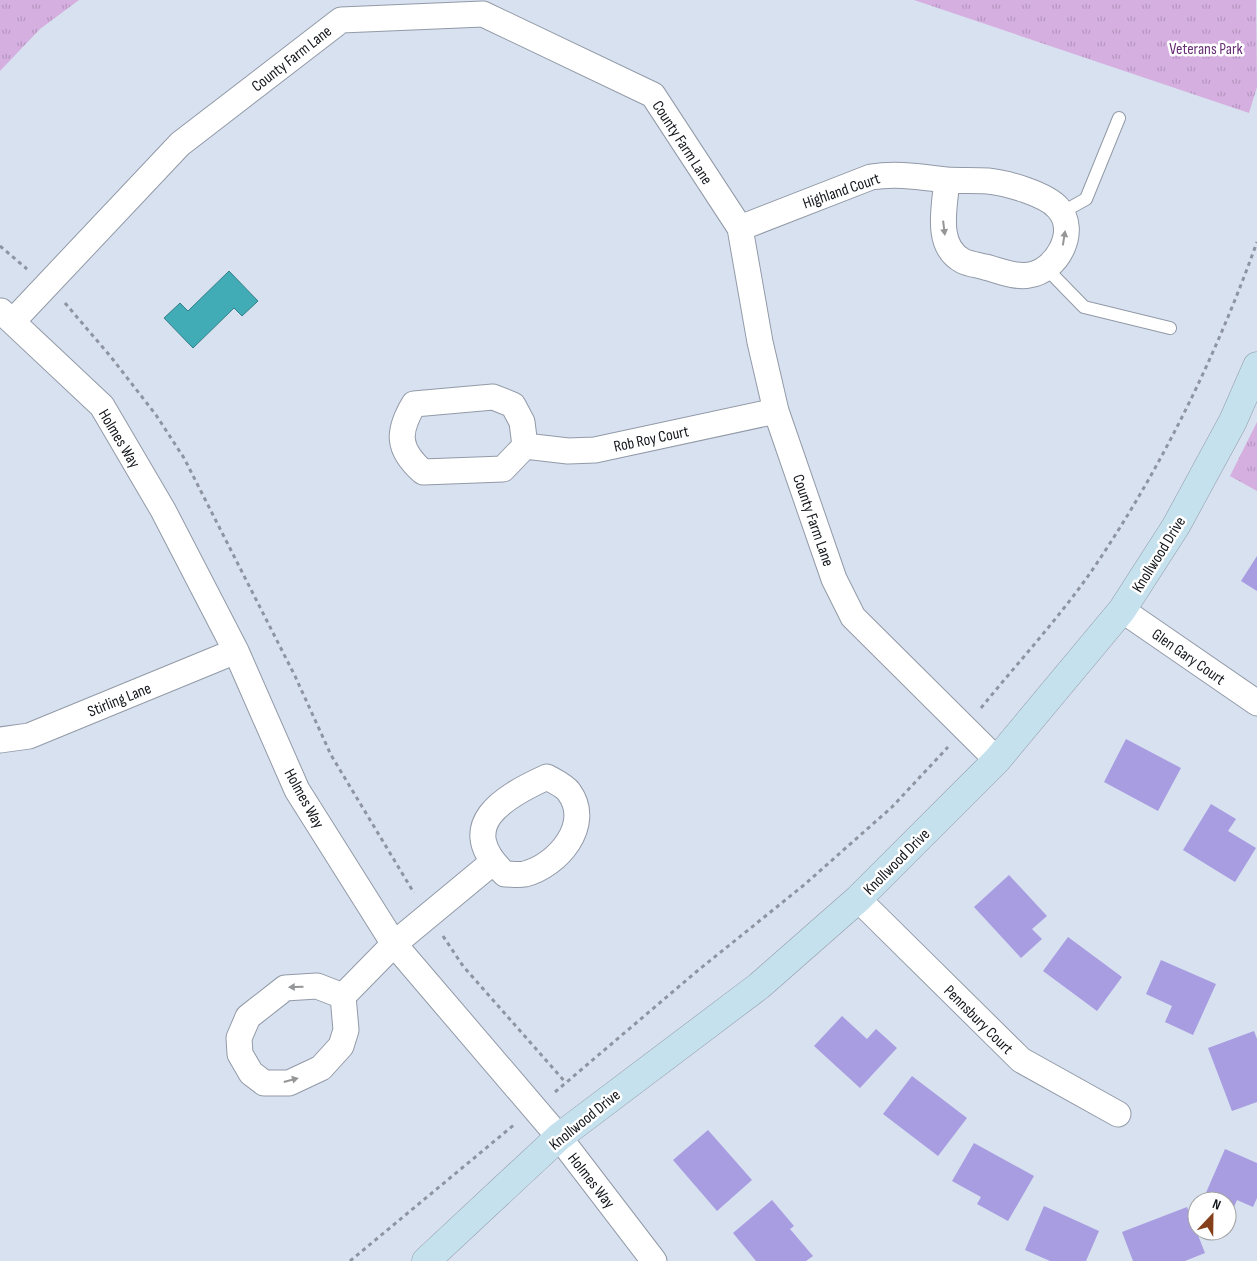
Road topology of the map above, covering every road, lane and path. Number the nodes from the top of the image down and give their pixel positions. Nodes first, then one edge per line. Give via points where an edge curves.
1 (1119, 118) dead end
2 (947, 180) junction
3 (1061, 212) junction
4 (740, 228) junction
5 (0, 246) edge
6 (1046, 268) junction
7 (46, 286) junction
8 (7, 315) edge
9 (1170, 328) dead end
10 (1257, 366) edge
11 (776, 410) junction
12 (525, 446) junction
13 (1122, 610) junction
14 (236, 651) junction
15 (1257, 703) edge
16 (0, 740) edge
17 (997, 760) junction
18 (493, 862) dead end
19 (858, 899) junction
20 (429, 915) junction
21 (394, 944) junction
22 (343, 996) junction
23 (534, 1109) junction
24 (1118, 1114) dead end
25 (559, 1137) junction
26 (350, 1261) edge
27 (426, 1261) edge
28 (654, 1261) edge

1 - 3 lane via 1086,199
2 - 3 street, Highland Court via 990,181 1052,202
2 - 4 street, Highland Court via 891,174 871,177
2 -> 6 street via 943,224 946,240 954,254 963,261 1020,276
6 -> 3 street via 1064,244 1065,227
4 - 7 street, County Farm Lane via 652,95 483,14 341,20 180,144
4 - 11 street, County Farm Lane via 760,342
5 - 7 path
6 - 9 lane via 1084,307
7 - 8 street, County Farm Lane
7 - 20 path via 70,308 111,357 184,458 295,676 331,755 394,864
8 - 14 street, Holmes Way via 102,406 163,510
10 - 13 street, Knollwood Drive via 1233,421 1176,526
11 - 12 street, Rob Roy Court via 595,450 568,451
11 - 17 street, County Farm Lane via 834,579 853,617
12 - 12 street via 522,422 513,405 493,397 414,404 403,422 403,444 410,460 423,472 503,469
13 - 15 street, Glen Gary Court
13 - 17 street, Knollwood Drive
14 - 16 street, Stirling Lane via 29,736
14 - 21 street, Holmes Way via 297,790
17 - 19 street, Knollwood Drive
18 - 20 street
19 - 24 street, Pennsbury Court via 1022,1060
19 - 25 street, Knollwood Drive via 759,986
20 - 21 street
20 - 23 path via 463,966 566,1083
21 - 22 street
21 - 23 street, Holmes Way
22 -> 22 street via 317,986 286,988 248,1017 239,1038 240,1054 251,1073 264,1083 289,1083 321,1068 341,1046 346,1030
23 - 25 street, Holmes Way
23 - 26 path
25 - 27 street, Knollwood Drive
25 - 28 street, Holmes Way

